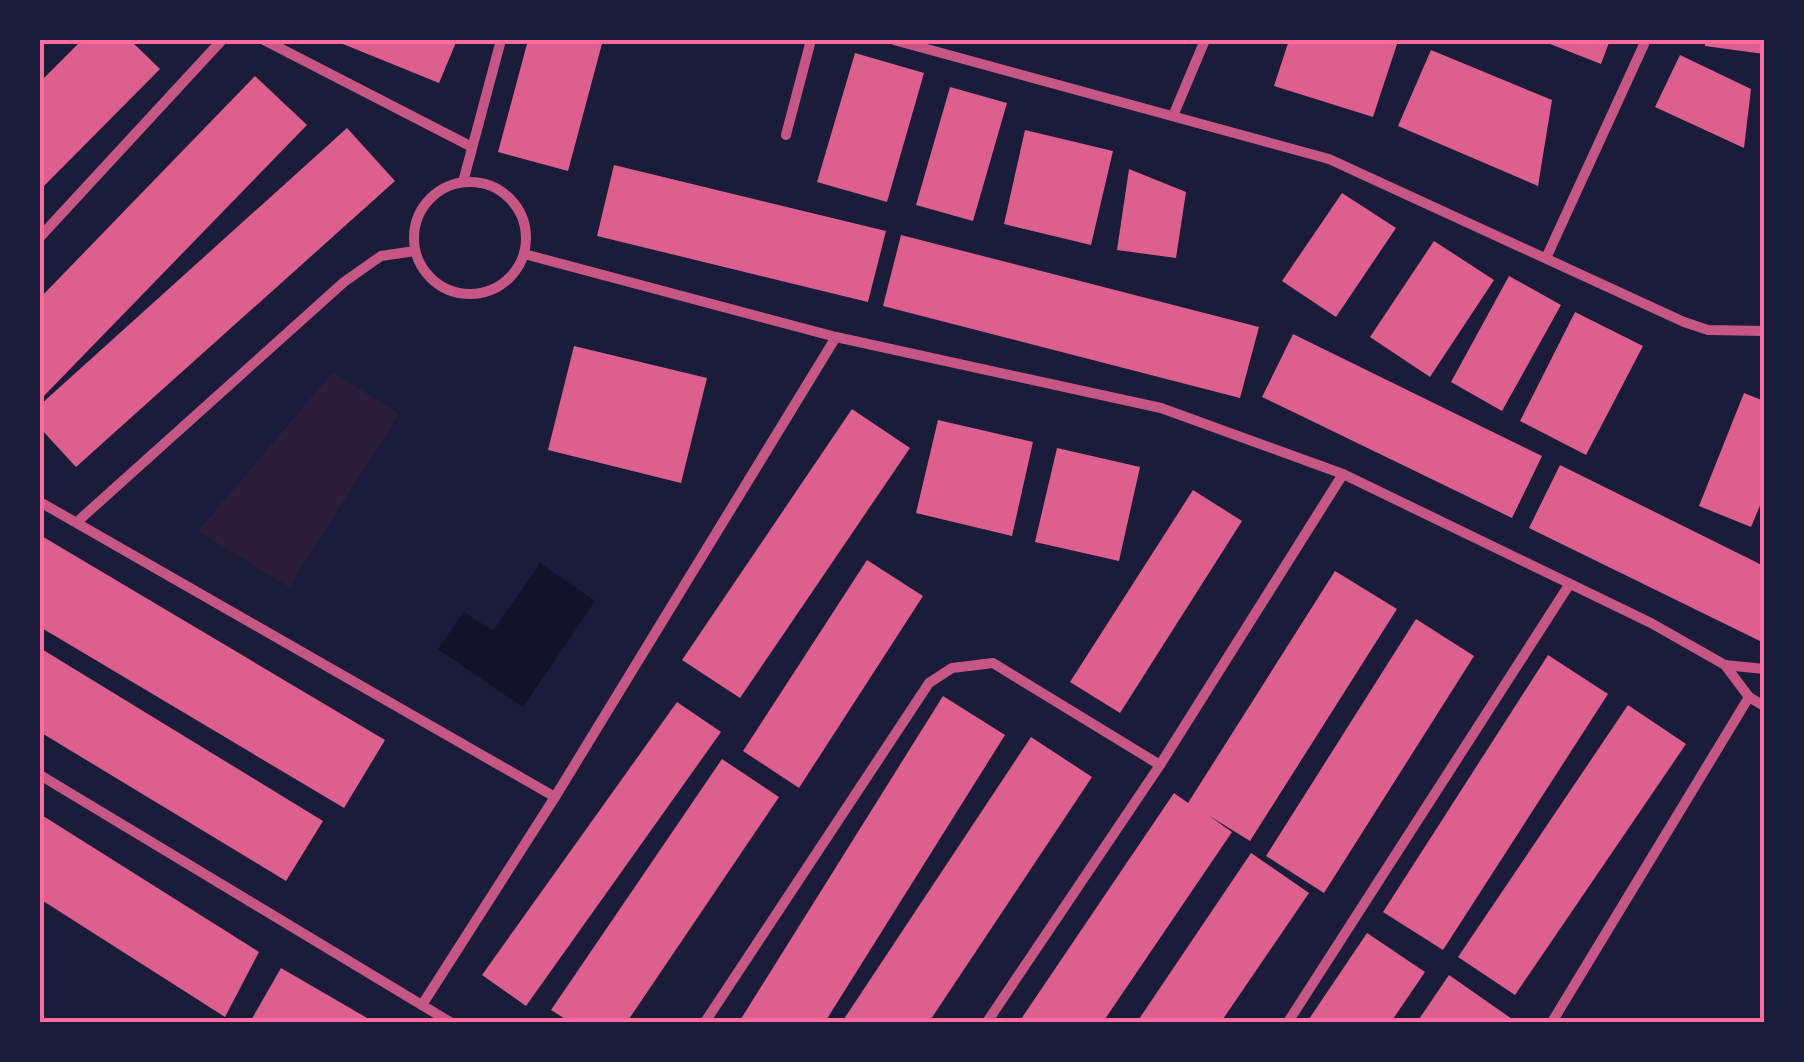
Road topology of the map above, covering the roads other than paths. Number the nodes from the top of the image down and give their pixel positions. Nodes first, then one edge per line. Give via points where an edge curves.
1 (222, 40) edge
2 (264, 40) edge
3 (501, 40) edge
4 (811, 40) edge
5 (894, 40) edge
6 (1205, 40) edge
7 (1646, 40) edge
8 (1173, 116) junction
9 (786, 134) dead end
10 (472, 147) junction
11 (463, 182) junction
12 (40, 236) edge
13 (415, 251) junction
14 (524, 254) junction
15 (1546, 258) junction
16 (1764, 330) edge
17 (836, 337) junction
18 (1343, 474) junction
19 (40, 502) edge
20 (77, 522) junction
21 (1569, 586) junction
22 (1724, 665) junction
23 (1764, 669) edge
24 (1749, 697) junction
25 (1764, 706) edge
26 (1160, 765) junction
27 (40, 776) edge
28 (555, 797) junction
29 (422, 1005) junction
30 (450, 1022) edge
31 (705, 1022) edge
32 (987, 1022) edge
33 (1288, 1022) edge
34 (1552, 1022) edge

1 - 12 street
2 - 10 street
3 - 10 street
4 - 9 street
5 - 8 street
6 - 8 street
7 - 15 street
8 - 15 street via 1329,159
10 - 11 street
11 - 13 street via 424,206
11 - 14 street via 486,184 513,203 526,232
13 - 14 street via 438,285 468,294 497,288
13 - 20 street via 381,256 344,282
14 - 17 street
15 - 16 street via 1708,330
17 - 18 street via 1161,408
17 - 28 street
18 - 21 street
18 - 26 street
19 - 20 street
20 - 28 street
21 - 22 street
21 - 33 street
22 - 23 street
22 - 24 street
24 - 25 street
24 - 34 street
26 - 31 street via 993,663 952,668 929,683
26 - 32 street
27 - 29 street
28 - 29 street
29 - 30 street

